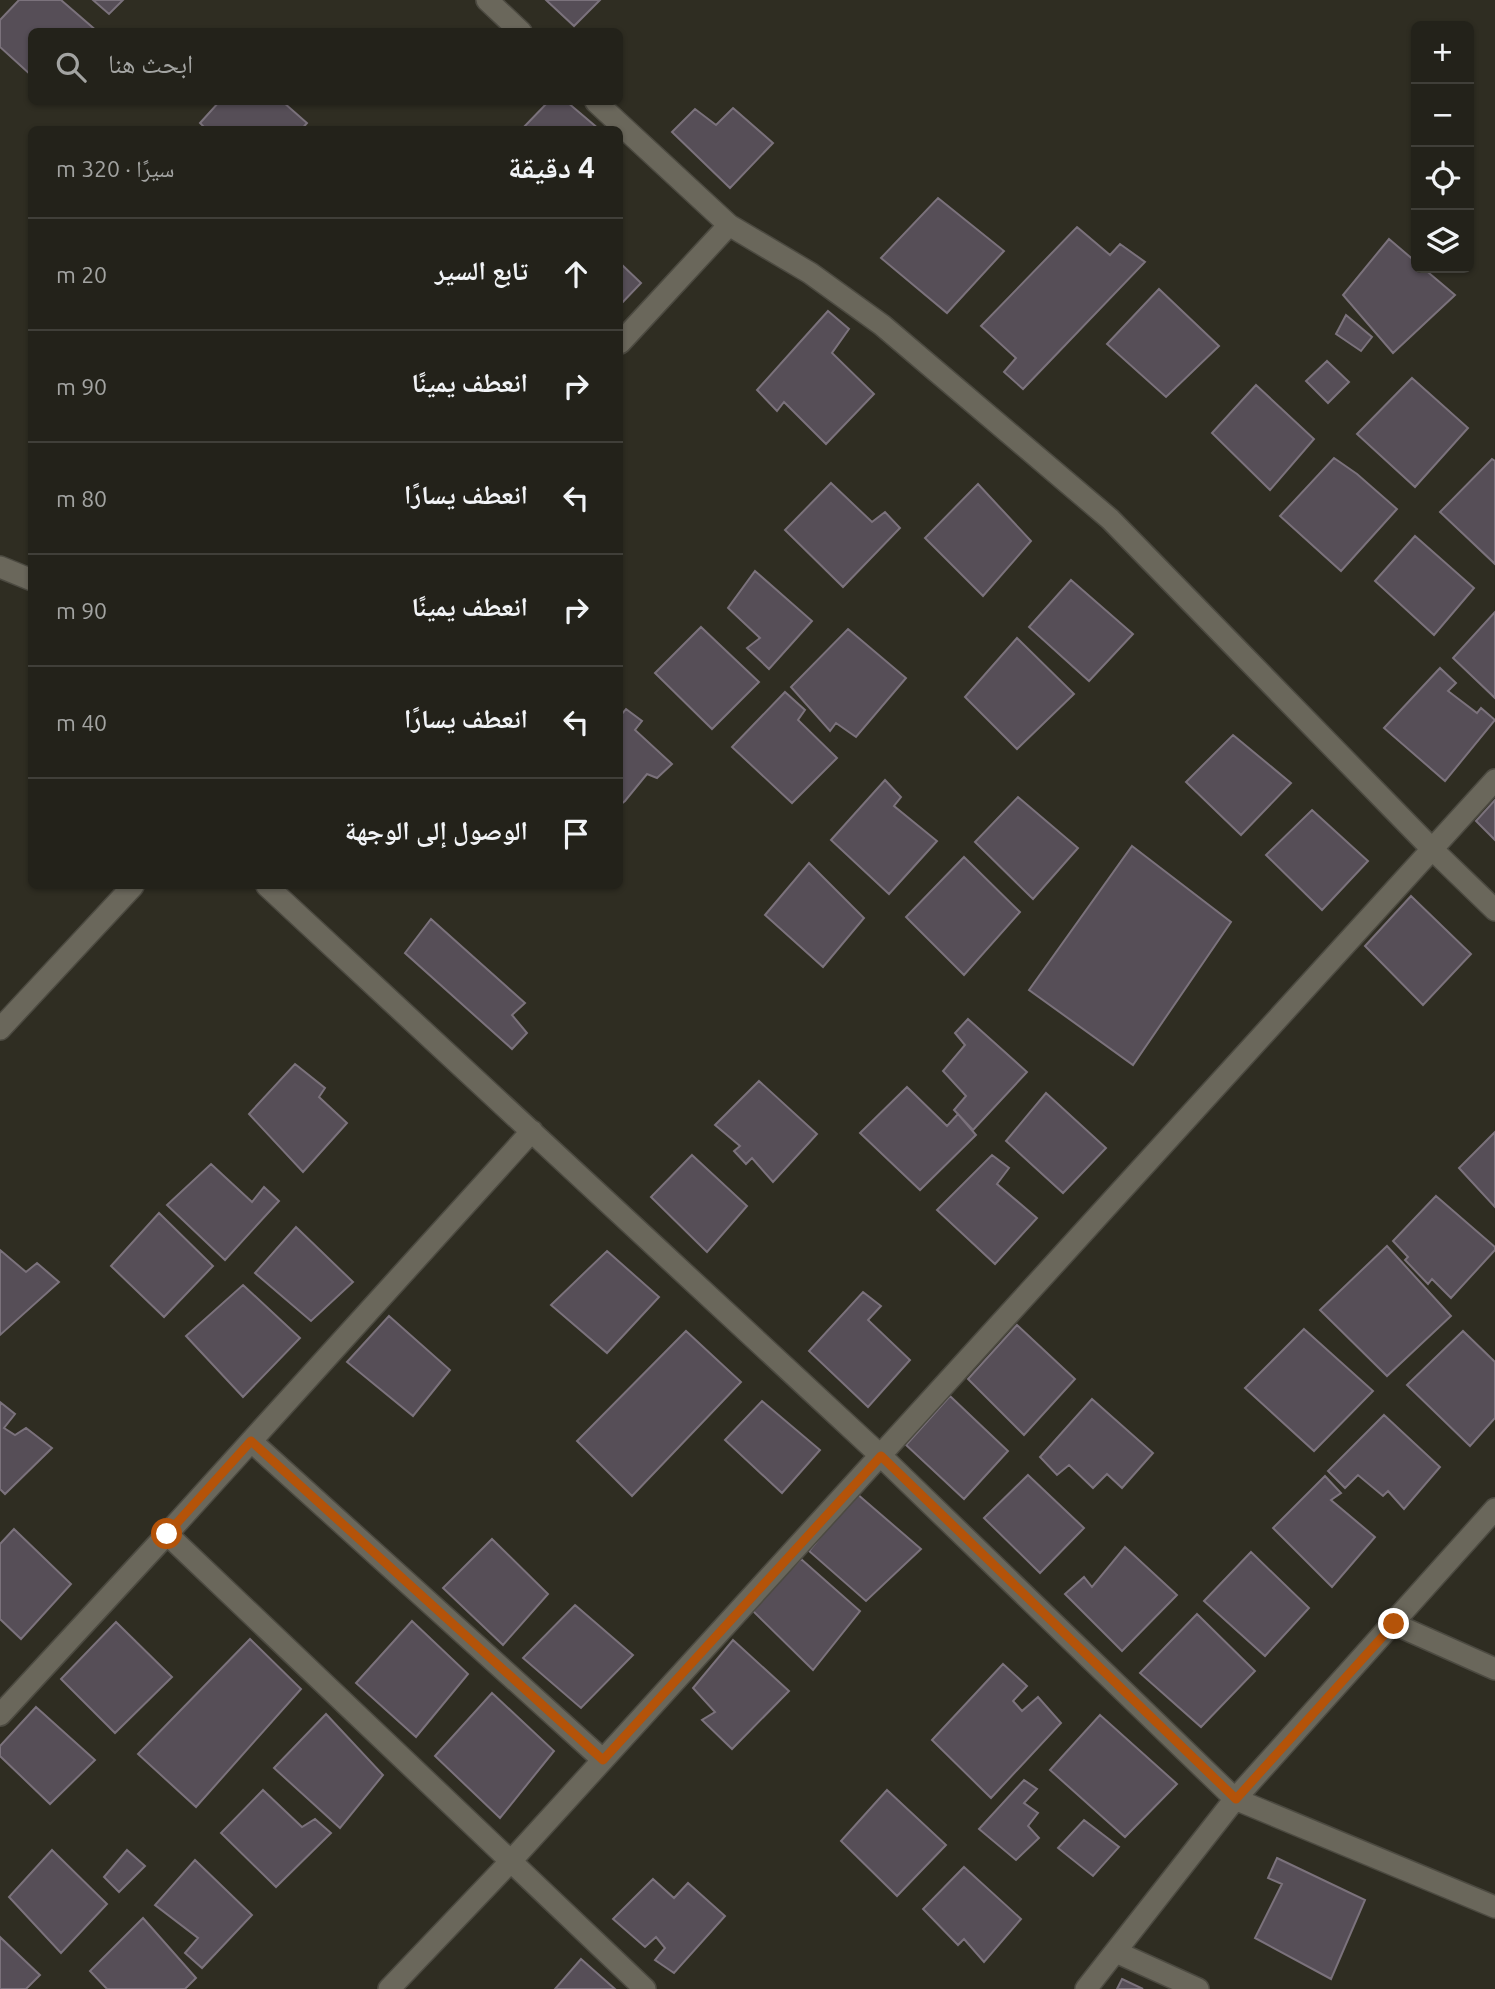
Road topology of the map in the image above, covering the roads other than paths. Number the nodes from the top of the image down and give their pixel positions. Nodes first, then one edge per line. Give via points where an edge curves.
1 (487, 0) edge
2 (516, 28) edge
3 (599, 105) edge
4 (622, 126) edge
5 (623, 127) edge
6 (729, 225) junction
7 (623, 340) edge
8 (0, 567) edge
9 (28, 578) edge
10 (1495, 780) edge
11 (1432, 849) junction
12 (130, 889) edge
13 (270, 889) edge
14 (1495, 910) edge
15 (0, 1029) edge
16 (532, 1132) junction
17 (251, 1441) junction
18 (881, 1456) junction
19 (1495, 1508) edge
20 (167, 1534) junction
21 (1394, 1624) junction
22 (1495, 1669) edge
23 (0, 1715) edge
24 (603, 1760) junction
25 (1236, 1799) junction
26 (511, 1861) junction
27 (1495, 1907) edge
28 (1116, 1952) junction
29 (389, 1989) edge
30 (645, 1989) edge
31 (1086, 1989) edge
32 (1198, 1989) edge

1 - 2 street
3 - 4 street
5 - 6 street
6 - 7 street
6 - 11 street via 810,273 882,325 1110,519
8 - 9 street
10 - 11 street
11 - 14 street
11 - 18 street
12 - 15 street
13 - 16 street
16 - 17 street
16 - 18 street
17 - 20 street
17 - 24 street
18 - 24 street
18 - 25 street
19 - 21 street
20 - 23 street
20 - 26 street
21 - 22 street
21 - 25 street
24 - 26 street
25 - 27 street
25 - 28 street
26 - 29 street
26 - 30 street
28 - 31 street
28 - 32 street

